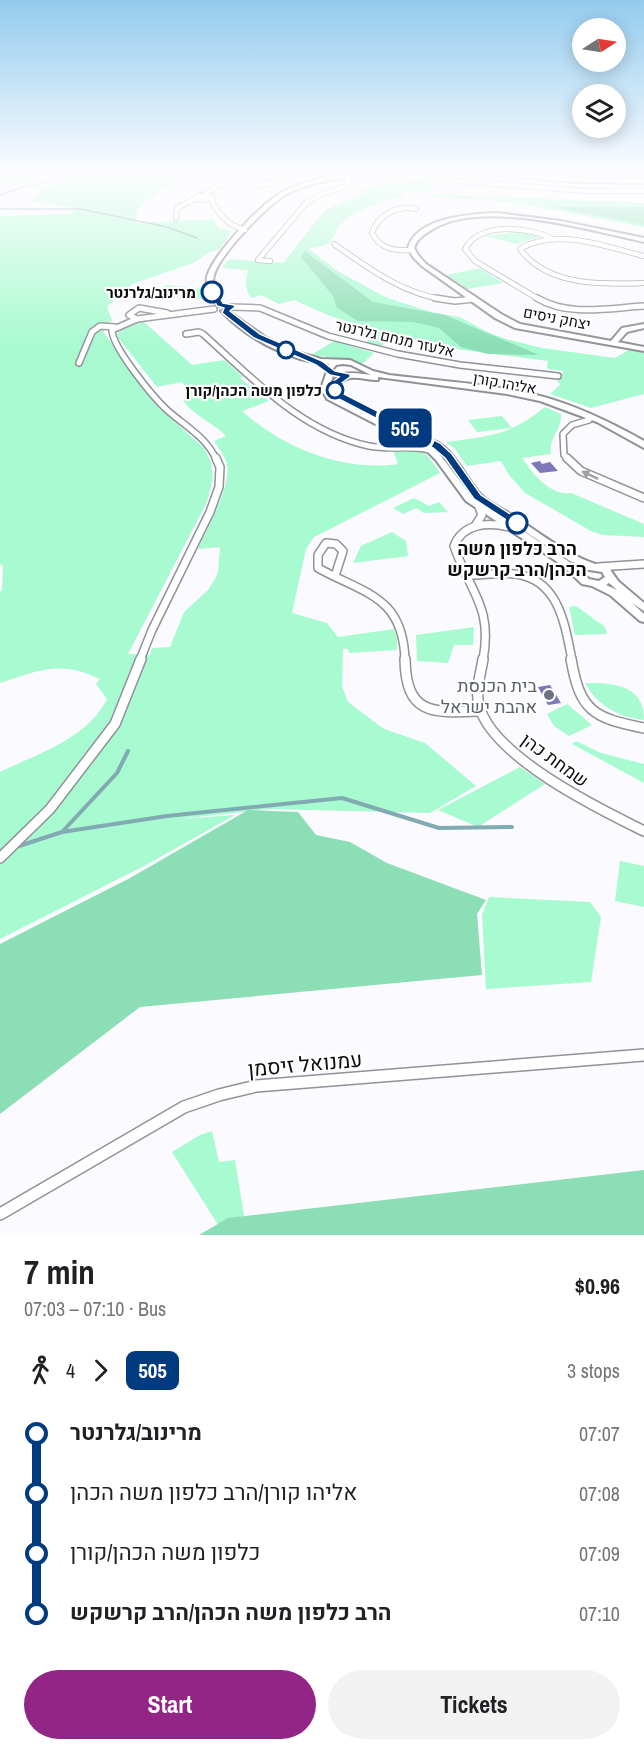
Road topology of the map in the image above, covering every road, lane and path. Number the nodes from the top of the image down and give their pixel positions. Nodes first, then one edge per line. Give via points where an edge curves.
1 (245, 230) edge
2 (282, 231) edge
3 (373, 231) edge
4 (427, 231) edge
5 (593, 231) edge
6 (553, 239) junction
7 (644, 240) edge
8 (334, 244) dead end
9 (411, 250) junction
10 (644, 256) edge
11 (270, 261) dead end
12 (644, 283) edge
13 (474, 299) junction
14 (644, 306) edge
15 (222, 308) junction
16 (178, 314) junction
17 (137, 319) junction
18 (644, 326) edge
19 (115, 327) junction
20 (186, 334) dead end
21 (614, 342) junction
22 (644, 349) edge
23 (312, 360) junction
24 (342, 361) junction
25 (79, 363) dead end
26 (360, 366) junction
27 (330, 370) junction
28 (349, 375) junction
29 (558, 376) dead end
30 (589, 420) junction
31 (409, 436) junction
32 (644, 445) edge
33 (395, 448) junction
34 (432, 451) junction
35 (644, 452) edge
36 (644, 498) edge
37 (479, 507) junction
38 (473, 527) junction
39 (510, 527) junction
40 (644, 564) edge
41 (622, 566) junction
42 (595, 567) junction
43 (468, 575) junction
44 (335, 576) junction
45 (610, 576) junction
46 (580, 577) junction
47 (596, 584) junction
48 (644, 608) edge
49 (644, 619) edge
50 (480, 711) junction
51 (644, 728) edge
52 (644, 831) edge
53 (0, 858) edge
54 (644, 1055) edge
55 (0, 1214) edge

1 - 15 street via 211,273 211,288
2 - 11 street via 258,260
3 - 9 street via 385,248
4 - 9 street via 414,241
5 - 7 street
6 - 10 street
6 - 12 street via 531,242 520,249 541,267 570,281
6 - 14 street via 536,231 502,231 474,237 465,249 475,261 550,306 583,310
8 - 13 street via 374,272 406,288 446,301
9 - 13 street, יצחק ניסים via 424,265
13 - 21 street, יצחק ניסים via 518,326
15 - 16 street, אלעזר מנחם גלרנטר
15 - 23 street via 257,336
15 - 29 street, אלעזר מנחם גלרנטר via 260,308 328,336 398,354
16 - 17 street, אלעזר מנחם גלרנטר
16 - 17 street via 139,308 129,315
17 - 19 street
18 - 21 street via 625,330
19 - 25 street via 100,326 93,332
19 - 53 street via 112,336 133,368 169,412 212,450 220,467 219,487 152,630 115,724 50,808
20 - 33 street via 203,334 290,410 312,424 360,443
21 - 22 street, יצחק ניסים
23 - 24 street
23 - 27 street
24 - 26 street, אליהו קורן
24 - 27 street via 333,363
26 - 28 street via 360,371
26 - 32 street, אליהו קורן via 398,378 542,399 600,420
27 - 28 street, אליהו קורן
27 - 31 street via 325,389 334,400
28 - 30 street, אליהו קורן via 524,399
28 - 42 street via 334,386 342,398 437,446 478,497 573,559
30 - 35 street, אליהו קורן
36 -> 30 street via 581,471 564,455 563,434 572,425
31 - 33 street via 407,443
31 - 34 street
33 - 34 street via 416,446
34 - 37 street
37 - 38 street via 482,515
37 - 39 street
38 - 39 street via 496,523
38 - 43 street via 454,546
39 - 46 street via 565,562
40 - 41 street
41 - 42 street
41 - 45 street
42 - 45 street
42 - 46 street via 582,569
43 - 50 street via 487,628
43 - 51 street via 514,574 544,585 560,604 580,696 595,711
44 - 44 street via 344,551 339,544 326,543 316,565
44 - 50 street via 378,599 395,615 402,632 410,695 434,711
45 - 47 street via 606,583
45 - 48 street
46 - 47 street
47 - 49 street via 615,593
50 - 52 street, שמחת כהן via 486,724 514,752 587,803
54 - 55 street, עמנואל זיסמן via 232,1091 184,1107

